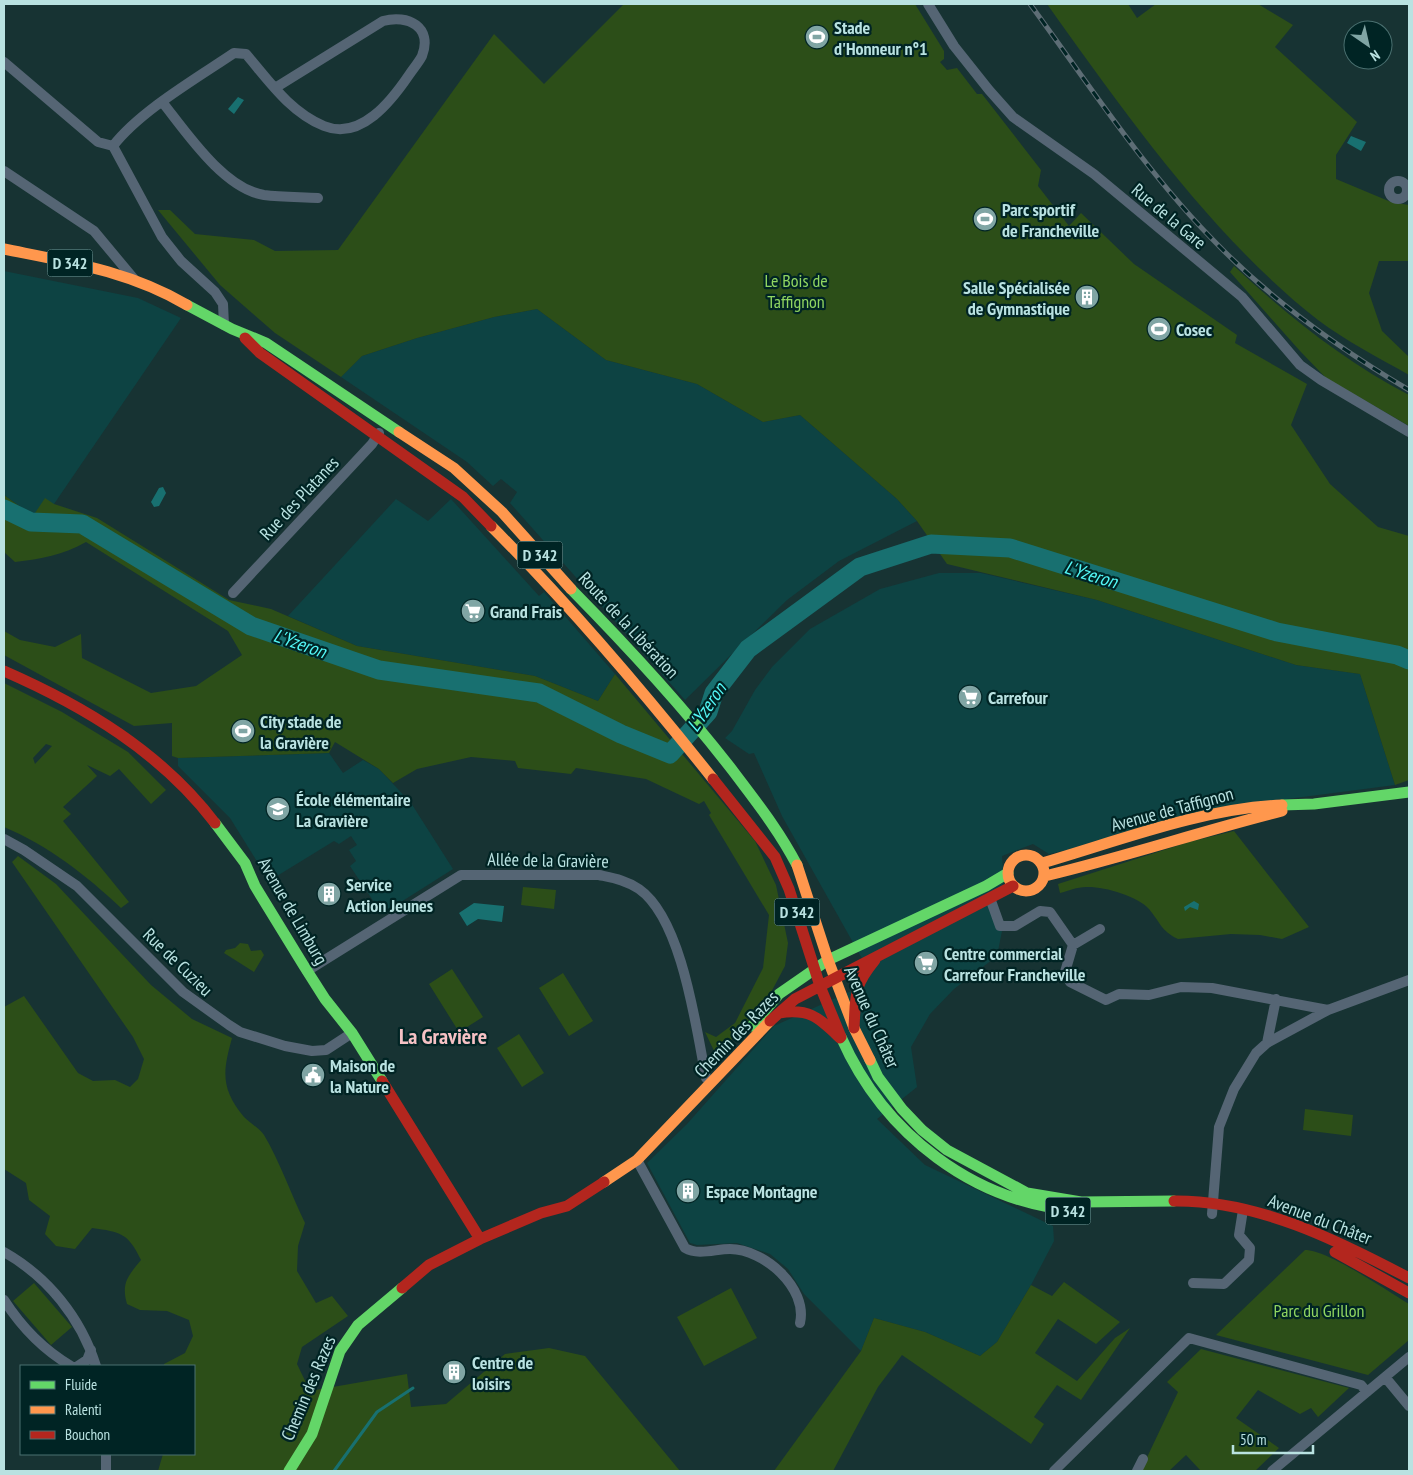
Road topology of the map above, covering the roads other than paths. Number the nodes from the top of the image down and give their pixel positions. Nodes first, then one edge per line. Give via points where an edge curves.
1 (928, 4) edge
2 (4, 62) edge
3 (275, 88) junction
4 (162, 103) junction
5 (113, 146) junction
6 (4, 171) edge
7 (318, 198) dead end
8 (4, 250) edge
9 (135, 279) junction
10 (224, 325) junction
11 (245, 337) junction
12 (386, 423) junction
13 (1409, 432) edge
14 (377, 436) junction
15 (233, 593) dead end
16 (4, 671) edge
17 (1409, 792) edge
18 (1314, 804) junction
19 (4, 839) edge
20 (1042, 863) junction
21 (1008, 874) junction
22 (1045, 876) junction
23 (1013, 886) junction
24 (990, 898) junction
25 (1100, 928) dead end
26 (1074, 945) junction
27 (879, 954) junction
28 (828, 960) junction
29 (814, 969) junction
30 (307, 970) junction
31 (834, 976) junction
32 (1409, 980) edge
33 (819, 984) junction
34 (1276, 999) junction
35 (1328, 1010) junction
36 (777, 1013) junction
37 (854, 1028) junction
38 (352, 1033) junction
39 (840, 1038) junction
40 (1267, 1043) junction
41 (706, 1078) junction
42 (682, 1113) junction
43 (662, 1124) junction
44 (638, 1160) junction
45 (1025, 1198) junction
46 (1213, 1209) junction
47 (541, 1214) junction
48 (1242, 1214) junction
49 (480, 1239) junction
50 (4, 1252) edge
51 (1409, 1278) edge
52 (1193, 1283) dead end
53 (1406, 1291) edge
54 (4, 1300) edge
55 (800, 1323) dead end
56 (91, 1350) junction
57 (1409, 1357) edge
58 (69, 1365) edge
59 (80, 1365) edge
60 (96, 1365) edge
61 (1385, 1377) junction
62 (1367, 1392) junction
63 (1409, 1406) edge
64 (106, 1455) edge
65 (1143, 1460) dead end
66 (106, 1471) edge
67 (289, 1471) edge
68 (1054, 1471) edge
69 (1137, 1471) edge
70 (1272, 1471) edge

1 - 13 street, Rue de la Gare via 954,46 1013,117 1094,174 1253,307 1300,365
2 - 5 street via 98,142
3 - 3 street via 288,104 324,126 354,126 374,115 394,97 422,57 423,35 416,24 406,19 383,22
3 - 4 street via 246,54 234,53
4 - 5 street
4 - 7 street via 204,155 232,181 262,195
5 - 10 street via 162,237 223,304
6 - 9 street, Route de la Libération via 94,231
8 - 9 street, Route de la Libération / D 342
9 - 10 street, Route de la Libération / D 342
10 - 11 street, Route de la Libération / D 342
11 - 12 street, Route de la Libération / D 342 via 266,343
11 - 14 street, Route de la Libération / D 342 via 260,353
12 - 14 street, Rue des Platanes
12 - 28 street, Route de la Libération / D 342 via 475,485 635,654 712,744 778,830 801,874
14 - 15 street, Rue des Platanes
14 - 29 street, Route de la Libération / D 342 via 463,497 557,594 664,716 775,857 787,880
16 - 30 street, Avenue de Limburg via 54,693 119,732 188,791 245,863 255,886
17 - 18 street, Avenue de Taffignon
18 - 20 street, Avenue de Taffignon via 1254,806 1200,817
18 - 22 street, Avenue de Taffignon via 1225,825
19 - 38 street, Rue de Cuzieu via 77,886 183,992 240,1032 312,1051 326,1050
20 - 21 street via 1030,855 1019,856 1011,863
20 - 22 street
21 - 23 street
21 - 28 street
22 - 23 street, Avenue de Taffignon via 1040,886 1030,891 1024,892
23 - 24 street
24 - 26 street via 1000,926 1015,926 1040,911 1050,912
24 - 27 street
25 - 26 street
26 - 34 street via 1065,972 1070,982 1106,1000 1119,994 1149,995 1181,986
27 - 31 street
27 - 37 street via 860,978
28 - 29 street
28 - 31 street, Avenue du Châter / D 342
29 - 33 street, Avenue du Châter / D 342
29 - 41 street, Chemin des Razes via 779,994
30 - 38 street, Avenue de Limburg
30 - 41 street, Allée de la Gravière via 461,875 599,875 621,879 640,889 652,902 675,940
31 - 33 street
31 - 37 street, Avenue du Châter / D 342
32 - 35 street
33 - 36 street, Chemin des Razes
33 - 39 street, Avenue du Châter / D 342
34 - 35 street
34 - 40 street
35 - 40 street
36 - 39 street via 796,1009 805,1011 816,1016
36 - 42 street, Chemin des Razes
37 - 45 street, Avenue du Châter / D 342 via 878,1077 922,1130 947,1150
38 - 49 street, Avenue de Limburg
39 - 45 street, Avenue du Châter / D 342 via 877,1100 908,1135 970,1180
40 - 46 street via 1256,1053 1234,1089 1219,1127
41 - 42 street, Chemin des Razes
41 - 43 street, Chemin des Razes
42 - 44 street, Chemin des Razes
43 - 44 street, Chemin des Razes
43 - 47 street, Chemin des Razes via 614,1167
44 - 47 street, Chemin des Razes via 567,1206
44 - 55 street via 685,1248 692,1252 732,1248 764,1259 788,1281 800,1302
45 - 46 street, Avenue du Châter / D 342 via 1060,1210
46 - 48 street, Avenue du Châter / D 342
47 - 49 street, Chemin des Razes
48 - 51 street, Avenue du Châter / D 342 via 1282,1220 1320,1234
48 - 52 street via 1239,1235 1250,1248 1249,1260 1224,1284
48 - 53 street, Avenue du Châter / D 342 via 1307,1238
49 - 67 street, Chemin des Razes via 448,1254 414,1277 350,1335 332,1370 312,1434
50 - 56 street via 31,1269 58,1295 79,1325
51 - 53 street
54 - 58 street via 20,1325 49,1353
56 - 59 street via 87,1360
56 - 60 street
57 - 61 street
61 - 62 street
61 - 63 street
62 - 68 street via 1358,1384 1189,1338
62 - 70 street
64 - 66 street
65 - 69 street

